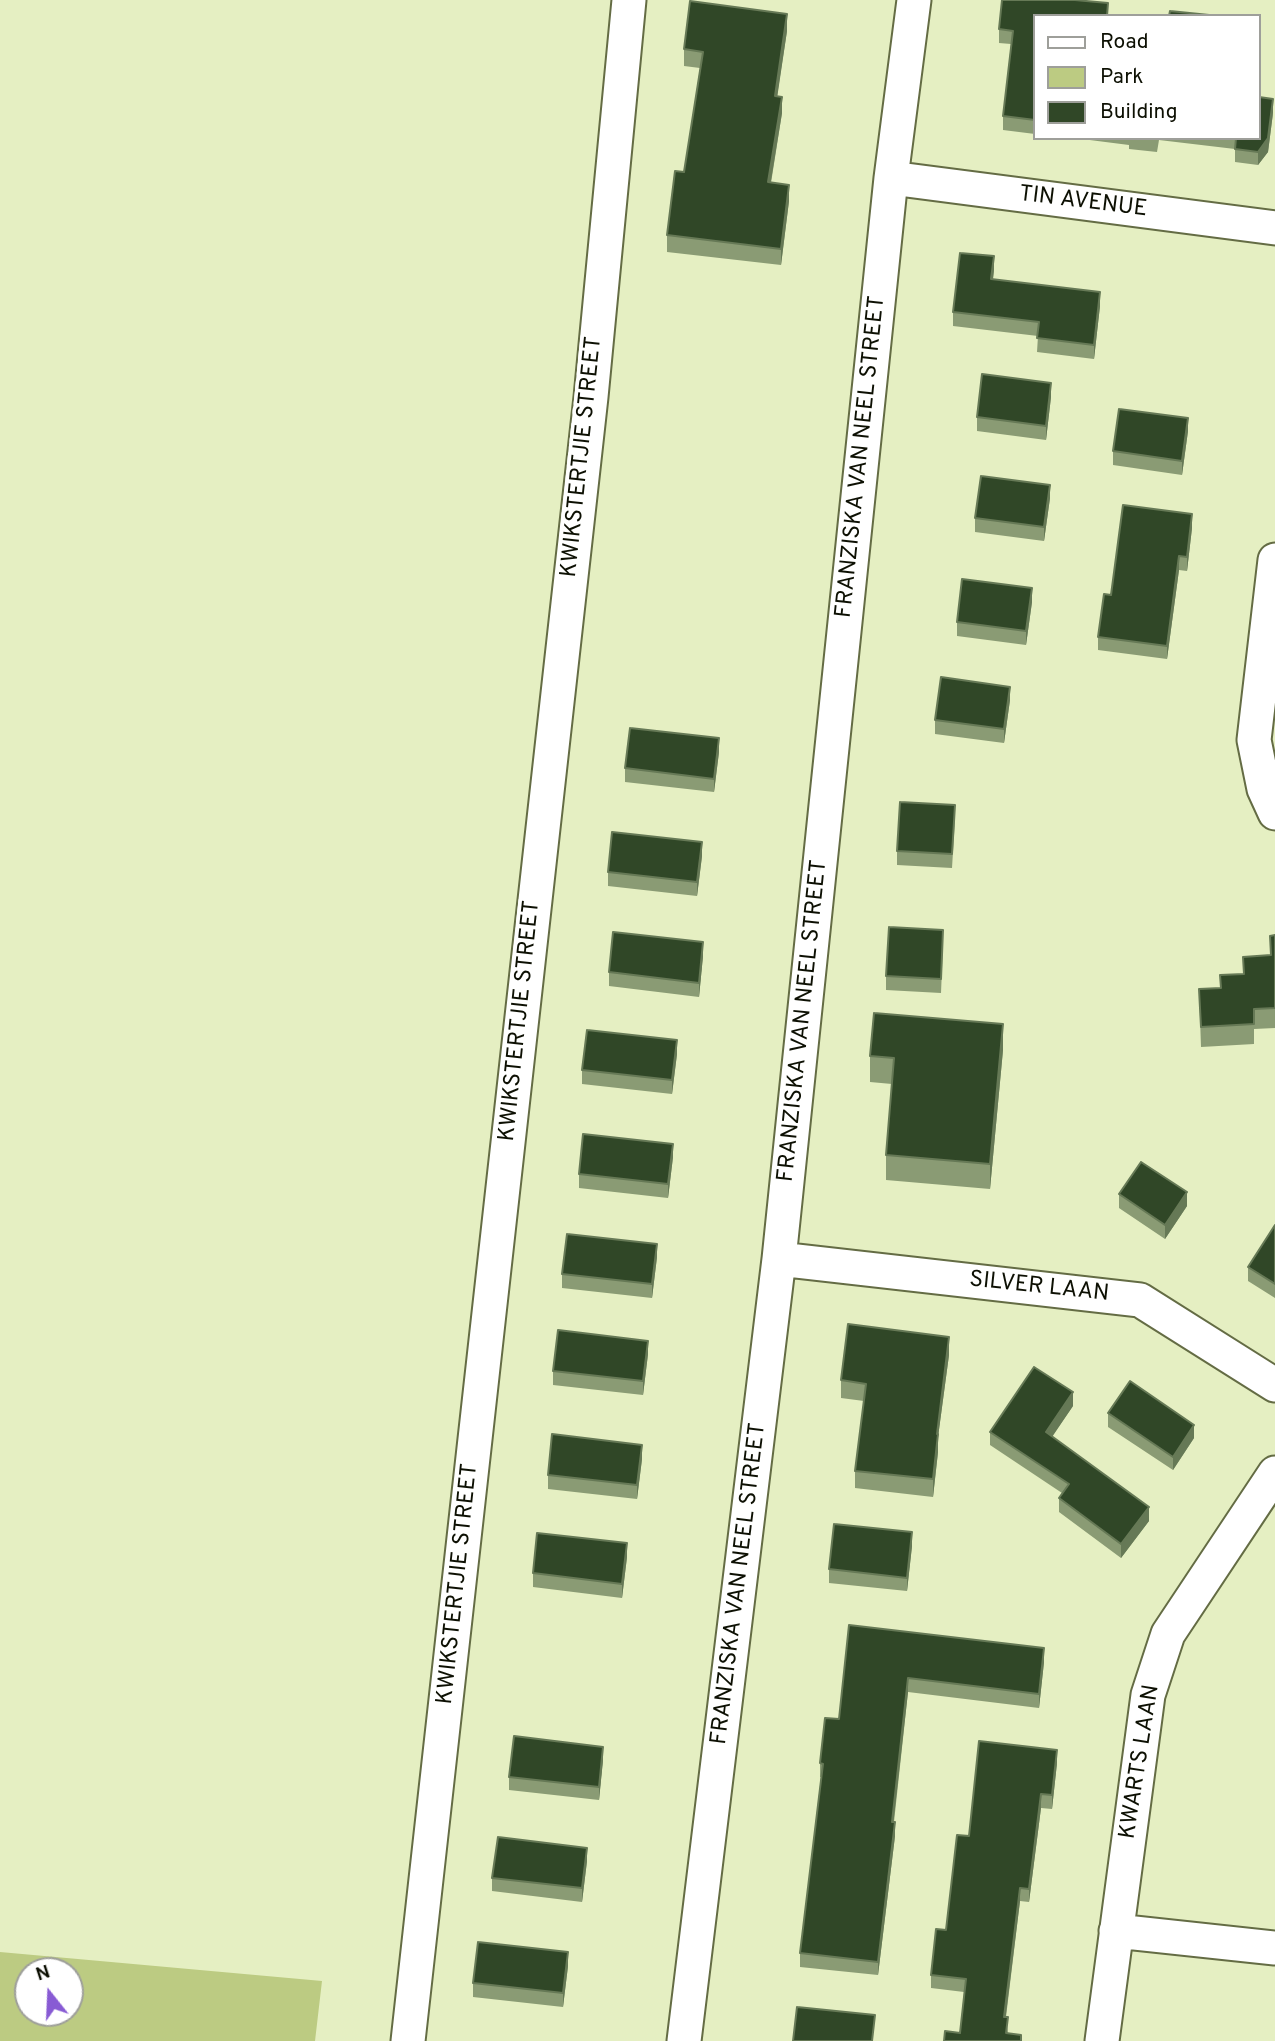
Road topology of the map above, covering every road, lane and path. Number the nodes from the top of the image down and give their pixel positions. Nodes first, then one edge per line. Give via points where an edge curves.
1 (629, 0) edge
2 (914, 0) edge
3 (891, 178) junction
4 (1275, 228) edge
5 (1275, 560) edge
6 (1275, 813) edge
7 (779, 1259) junction
8 (1275, 1385) edge
9 (1275, 1473) edge
10 (1116, 1931) junction
11 (1275, 1948) edge
12 (408, 2041) edge
13 (684, 2041) edge
14 (1102, 2041) edge

1 - 12 street, KWIKSTERTJIE STREET via 588,424
2 - 3 street, FRANZISKA VAN NEEL STREET
3 - 4 street, TIN AVENUE
3 - 7 street, FRANZISKA VAN NEEL STREET
5 - 6 street via 1254,740 1264,789
7 - 8 street, SILVER LAAN via 1140,1300
7 - 13 street, FRANZISKA VAN NEEL STREET
9 - 10 street, KWARTS LAAN via 1168,1634 1148,1695
10 - 11 street
10 - 14 street, KWARTS LAAN

